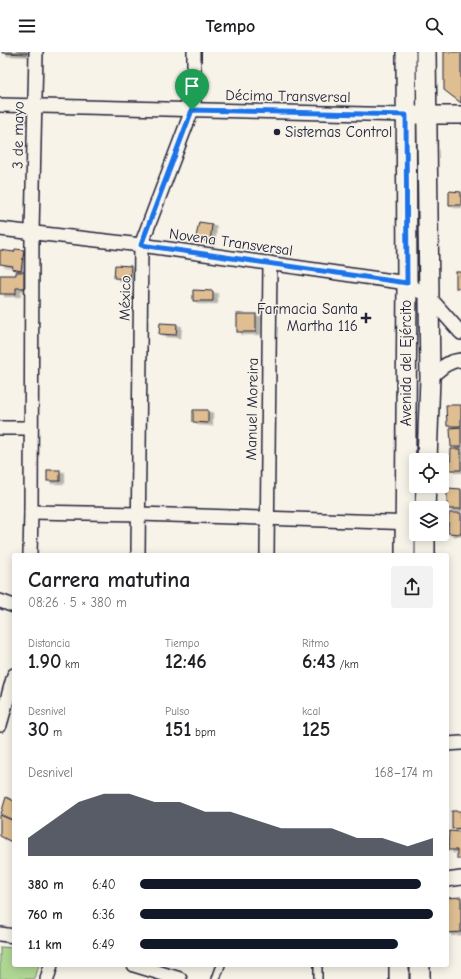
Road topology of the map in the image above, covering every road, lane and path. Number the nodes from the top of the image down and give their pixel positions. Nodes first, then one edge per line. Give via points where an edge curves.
1 (36, 52) edge
2 (194, 52) edge
3 (406, 52) edge
4 (426, 52) edge
5 (0, 105) edge
6 (35, 106) junction
7 (193, 110) junction
8 (406, 115) junction
9 (427, 115) junction
10 (461, 115) edge
11 (0, 229) edge
12 (32, 232) junction
13 (141, 245) junction
14 (270, 263) junction
15 (407, 283) junction
16 (430, 298) junction
17 (461, 333) edge
18 (461, 360) edge
19 (430, 378) junction
20 (0, 428) edge
21 (31, 428) junction
22 (427, 453) edge
23 (410, 501) edge
24 (31, 512) junction
25 (139, 514) junction
26 (267, 518) junction
27 (409, 523) edge
28 (409, 529) edge
29 (425, 541) edge
30 (30, 553) edge
31 (138, 553) edge
32 (267, 553) edge
33 (405, 553) edge
34 (425, 553) edge
35 (0, 601) edge
36 (12, 605) edge
37 (12, 682) edge
38 (0, 725) edge
39 (461, 743) edge
40 (449, 744) edge
41 (461, 878) edge
42 (449, 880) edge
43 (0, 934) edge
44 (12, 936) edge
45 (50, 967) edge
46 (142, 967) edge
47 (220, 967) edge
48 (318, 967) edge
49 (399, 967) edge
50 (420, 967) edge
51 (47, 979) edge
52 (180, 979) edge
53 (216, 979) edge
54 (318, 979) edge
55 (399, 979) edge
56 (420, 979) edge

1 - 6 street, 3 de mayo
2 - 7 street, México
3 - 8 main road, Avenida del Ejército
4 - 9 main road, Avenida del Ejército
5 - 6 street, Décima Transversal
6 - 7 street, Décima Transversal
6 - 12 street, 3 de mayo
7 - 8 street, Décima Transversal
7 - 13 street, México
8 - 9 street
8 - 15 main road, Avenida del Ejército
9 - 10 street
9 - 16 main road, Avenida del Ejército
11 - 12 street, Novena Transversal
12 - 13 street, Novena Transversal
12 - 21 street, 3 de mayo
13 - 14 street, Novena Transversal
13 - 25 street, México
14 - 15 street, Novena Transversal
14 - 26 street, Manuel Moreira
15 - 16 street, Novena Transversal
15 - 23 main road, Avenida del Ejército
16 - 17 street, Novena Transversal
16 - 19 main road, Avenida del Ejército
18 - 19 street via 443,365
19 - 22 main road, Avenida del Ejército
20 - 21 street
21 - 24 street, 3 de mayo
24 - 25 street
24 - 30 street, 3 de mayo
25 - 26 street
25 - 31 street, México
26 - 27 street
26 - 32 street, Manuel Moreira
28 - 33 main road, Avenida del Ejército
29 - 34 main road
35 - 36 street
37 - 38 street
39 - 40 street
41 - 42 street
43 - 44 street
45 - 51 street
46 - 52 street
47 - 53 lane
48 - 54 lane
49 - 55 main road
50 - 56 main road

